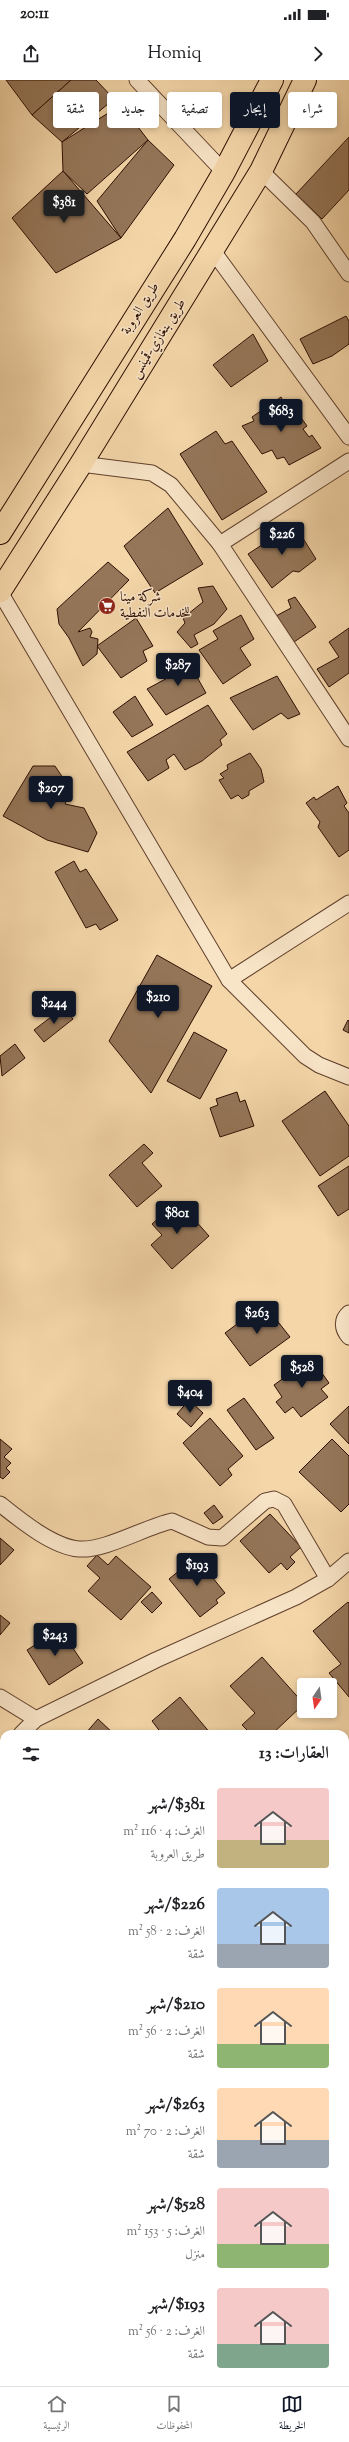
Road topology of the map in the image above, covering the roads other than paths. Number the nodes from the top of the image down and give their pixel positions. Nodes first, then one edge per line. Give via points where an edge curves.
1 (137, 80) edge
2 (272, 80) edge
3 (305, 80) edge
4 (261, 171) junction
5 (224, 172) junction
6 (213, 251) junction
7 (349, 274) edge
8 (349, 437) edge
9 (349, 461) edge
10 (81, 464) junction
11 (0, 533) edge
12 (220, 544) junction
13 (0, 591) edge
14 (349, 739) edge
15 (349, 903) edge
16 (229, 980) junction
17 (349, 1077) edge
18 (349, 1313) edge
19 (349, 1337) edge
20 (0, 1504) edge
21 (349, 1561) edge
22 (328, 1579) junction
23 (0, 1697) edge
24 (36, 1719) junction
25 (25, 1730) edge

1 - 5 street
2 - 5 main road, طريق العروبة
3 - 4 main road, طريق بنغازي-قمينس
4 - 6 main road, طريق بنغازي-قمينس
4 - 7 street via 313,222
5 - 11 main road, طريق العروبة via 185,239
6 - 8 street
6 - 10 main road, طريق بنغازي-قمينس
9 - 12 street
10 - 12 street via 152,473 171,485
10 - 13 main road, طريق بنغازي-قمينس
12 - 14 street
13 - 16 street
15 - 16 street
16 - 17 street via 305,1056 319,1065
18 - 19 street via 343,1326
20 - 22 street via 40,1534 79,1549 103,1545 172,1521 208,1537 222,1538 265,1501 274,1499 284,1504
21 - 22 street
22 - 24 street via 296,1597 156,1660
23 - 24 street
24 - 25 street

